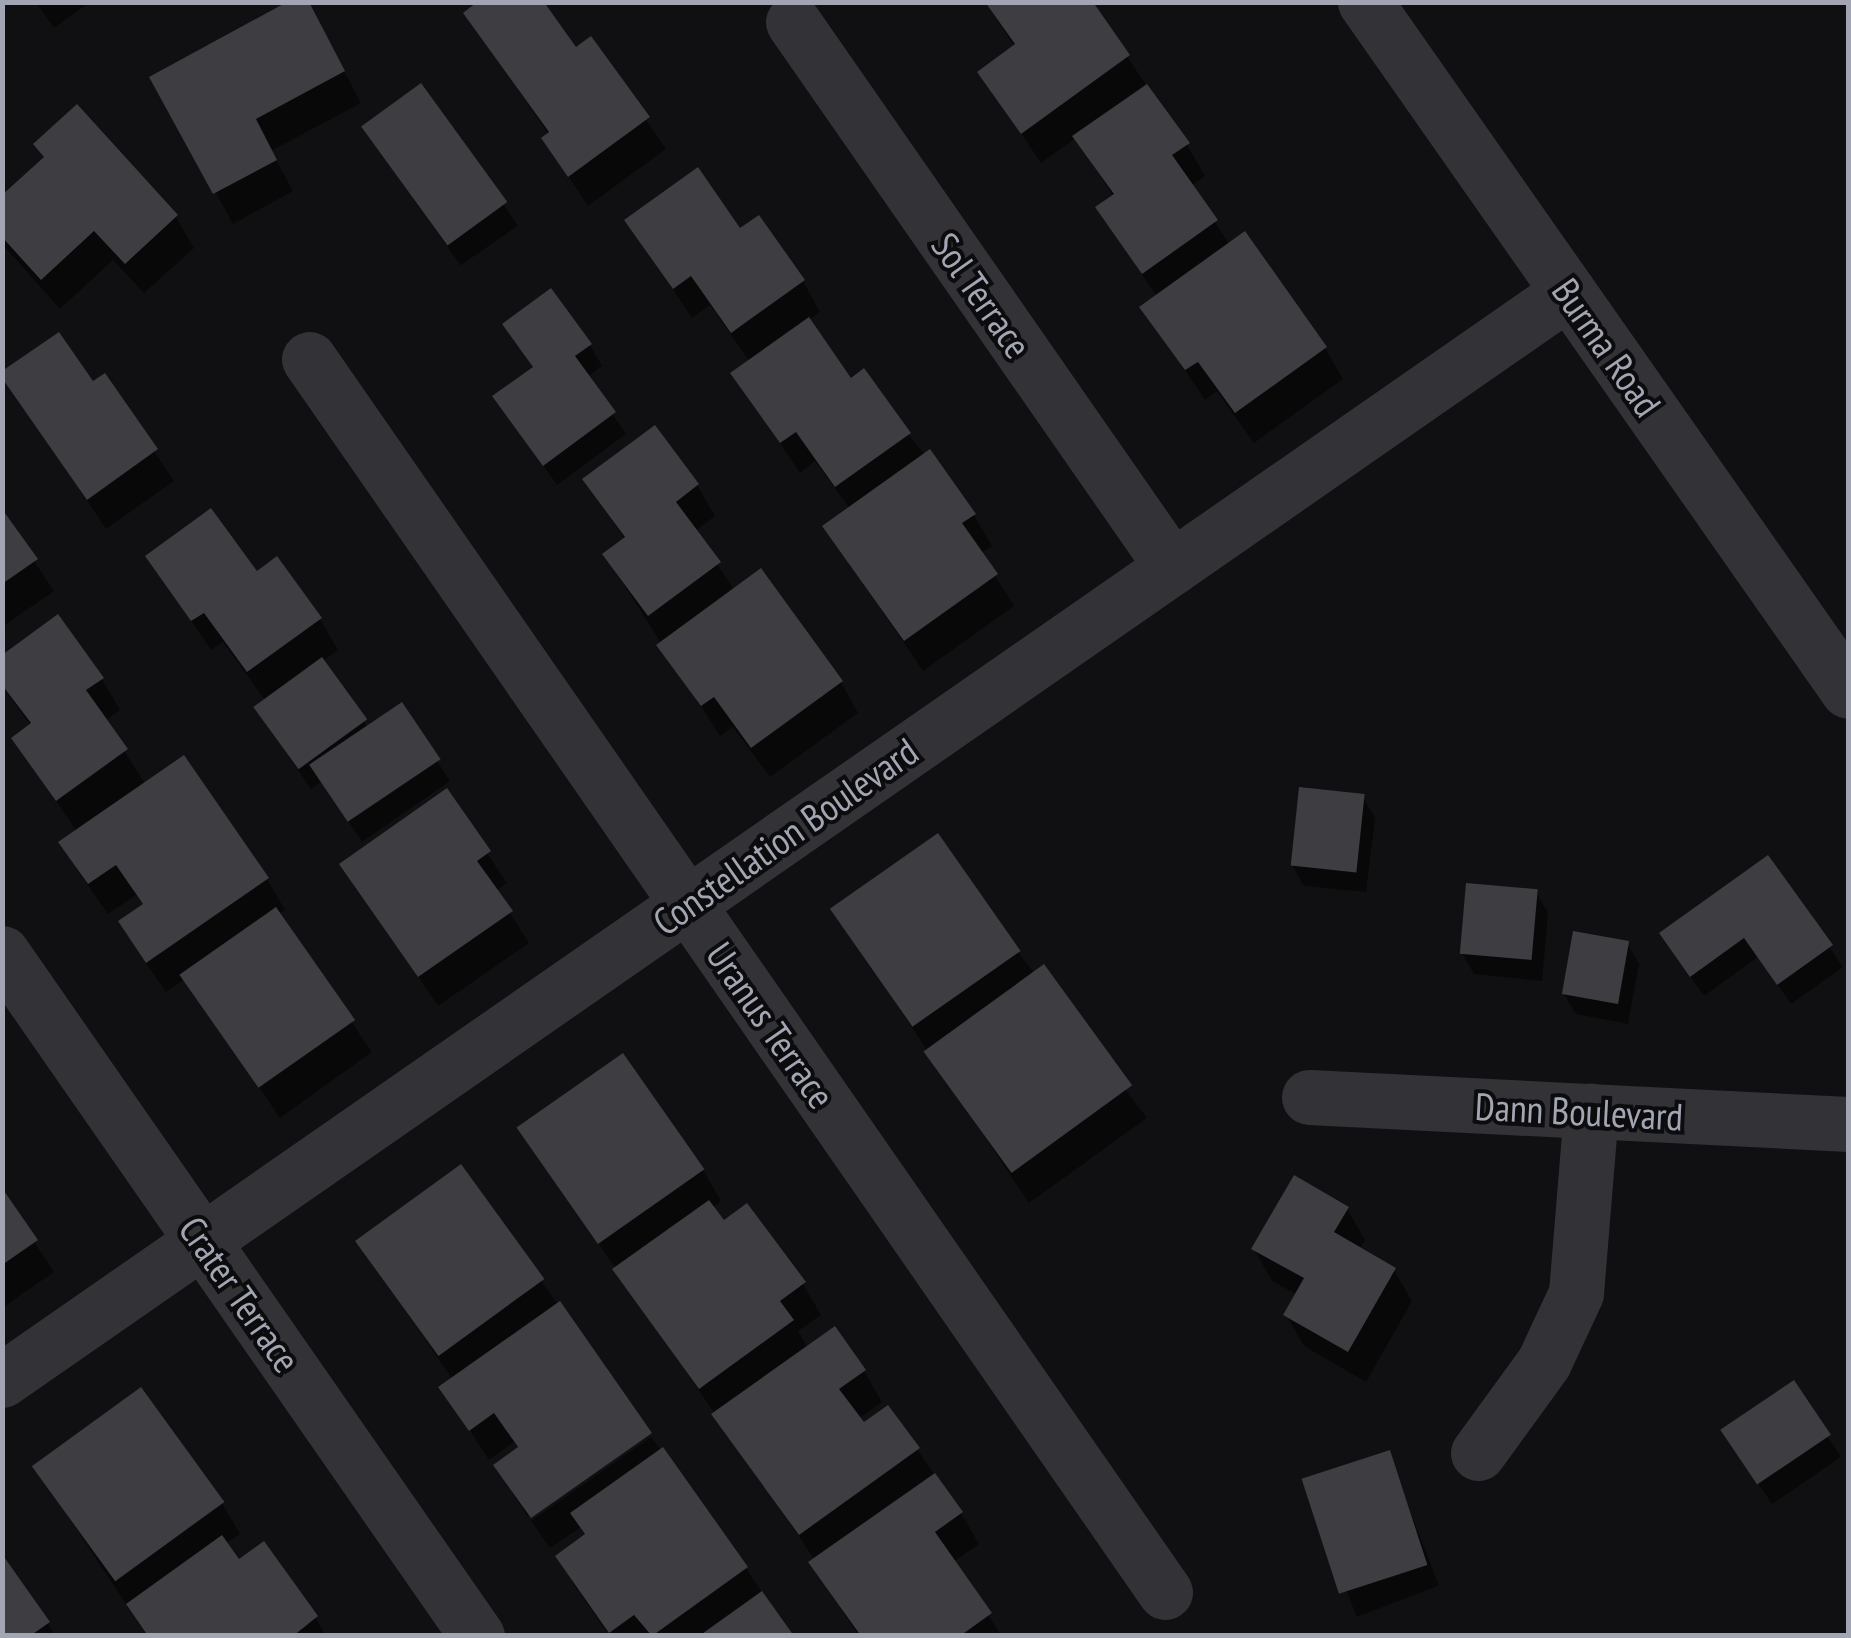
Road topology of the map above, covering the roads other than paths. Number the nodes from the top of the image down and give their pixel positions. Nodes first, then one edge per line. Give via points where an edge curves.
1 (1365, 2) edge
2 (793, 22) dead end
3 (1568, 292) junction
4 (308, 360) dead end
5 (1172, 567) junction
6 (1848, 691) edge
7 (687, 904) junction
8 (2, 953) edge
9 (1309, 1097) dead end
10 (1591, 1111) junction
11 (1848, 1124) edge
12 (202, 1240) junction
13 (2, 1380) edge
14 (1478, 1453) dead end
15 (1165, 1592) dead end
16 (477, 1636) edge

1 - 3 street, Burma Road
2 - 5 street, Sol Terrace
3 - 5 street, Constellation Boulevard
3 - 6 street, Burma Road
4 - 7 street, Uranus Terrace
5 - 7 street, Constellation Boulevard
7 - 12 street, Constellation Boulevard
7 - 15 street, Uranus Terrace
8 - 12 street, Crater Terrace
9 - 10 street, Dann Boulevard
10 - 11 street, Dann Boulevard
10 - 14 street via 1576,1293 1544,1362
12 - 13 street, Constellation Boulevard
12 - 16 street, Crater Terrace

